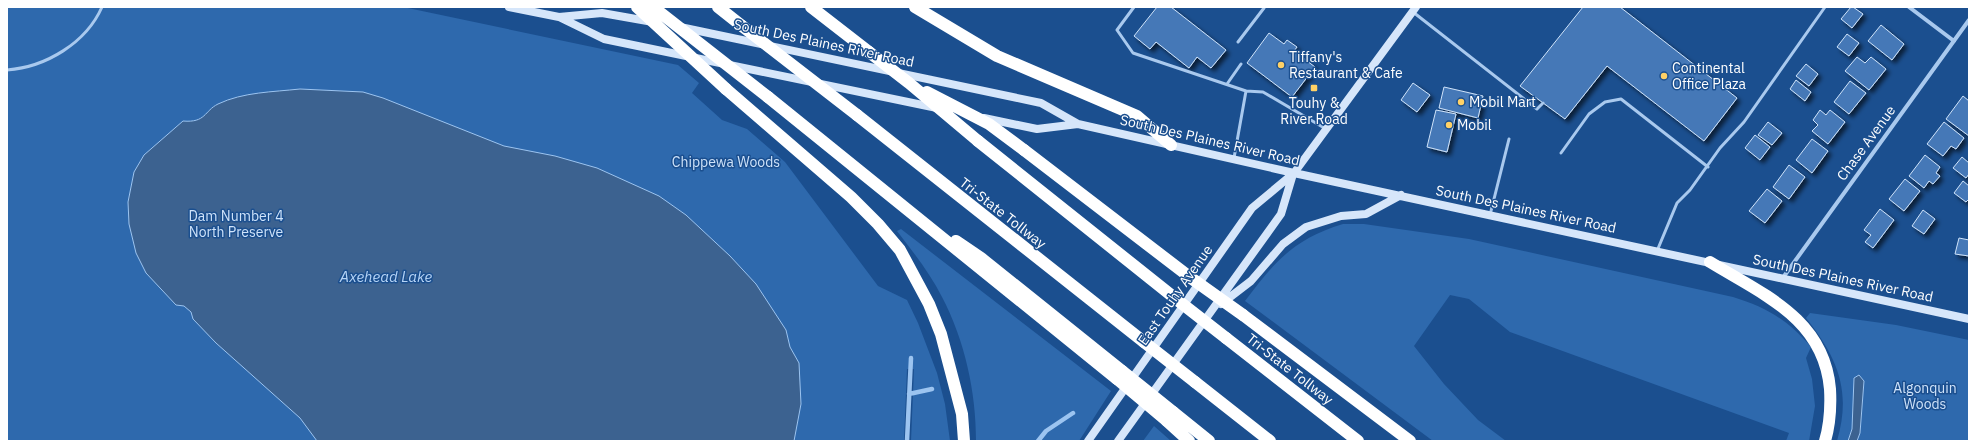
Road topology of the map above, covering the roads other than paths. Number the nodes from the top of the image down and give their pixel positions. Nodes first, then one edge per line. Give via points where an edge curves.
1 (102, 7) edge
2 (510, 7) edge
3 (637, 7) edge
4 (653, 7) edge
5 (718, 7) edge
6 (811, 7) edge
7 (915, 7) edge
8 (1134, 7) edge
9 (1826, 7) edge
10 (1909, 7) edge
11 (1264, 8) edge
12 (1415, 9) edge
13 (558, 17) junction
14 (1969, 20) edge
15 (1954, 41) junction
16 (1238, 42) dead end
17 (1241, 64) dead end
18 (7, 70) edge
19 (909, 82) junction
20 (1227, 84) junction
21 (1246, 91) junction
22 (1543, 103) dead end
23 (1078, 124) junction
24 (1326, 129) junction
25 (1510, 139) dead end
26 (1171, 145) junction
27 (1561, 154) dead end
28 (1234, 159) junction
29 (1708, 167) junction
30 (1294, 173) junction
31 (1401, 195) junction
32 (1490, 216) junction
33 (1657, 251) junction
34 (1710, 262) junction
35 (1782, 278) junction
36 (1209, 313) junction
37 (1969, 319) edge
38 (1170, 417) junction
39 (964, 441) edge
40 (1088, 441) edge
41 (1118, 441) edge
42 (1189, 441) edge
43 (1209, 441) edge
44 (1270, 441) edge
45 (1358, 441) edge
46 (1410, 441) edge
47 (1825, 441) edge

1 - 18 lane via 88,29 57,54 38,63
2 - 13 main road, South Des Plaines River Road
3 - 39 highway, bridge via 726,89 851,197 900,250 929,304 941,334 962,414
4 - 38 highway, bridge via 913,213 981,258
5 - 44 highway, Tri-State Tollway, bridge
6 - 19 highway, Tri-State Tollway, bridge
7 - 26 highway via 997,56 1137,116
8 - 20 lane via 1117,30 1133,52
9 - 29 lane via 1744,122 1720,148
10 - 15 street
11 - 16 lane
12 - 22 lane via 1537,109
12 - 24 main road, East Touhy Avenue
13 - 23 main road, South Des Plaines River Road via 604,39 1037,129
13 - 23 main road, South Des Plaines River Road via 602,13 690,29 1041,103
14 - 15 street, Chase Avenue
15 - 35 street, Chase Avenue
17 - 20 lane
19 - 45 highway, Tri-State Tollway, bridge via 1176,299
19 - 46 highway, bridge via 989,124
20 - 21 lane
21 - 24 lane via 1263,92
21 - 28 lane
23 - 26 main road, South Des Plaines River Road
24 - 30 main road, East Touhy Avenue
25 - 32 lane
26 - 28 main road, South Des Plaines River Road
27 - 29 lane via 1589,114 1605,102 1621,99
28 - 30 main road, South Des Plaines River Road
29 - 33 lane via 1676,203
30 - 31 main road, South Des Plaines River Road
30 - 36 main road, East Touhy Avenue via 1281,214
30 - 40 main road, East Touhy Avenue via 1252,208
31 - 32 main road, South Des Plaines River Road
31 - 36 main road via 1366,214 1341,216 1306,227 1283,244 1251,281
32 - 33 main road, South Des Plaines River Road
33 - 34 main road, South Des Plaines River Road
34 - 35 main road, South Des Plaines River Road
34 - 47 highway via 1783,308 1806,329 1819,347 1827,365 1830,392 1831,411
35 - 37 main road, South Des Plaines River Road
36 - 41 main road, East Touhy Avenue
38 - 42 highway
38 - 43 highway

